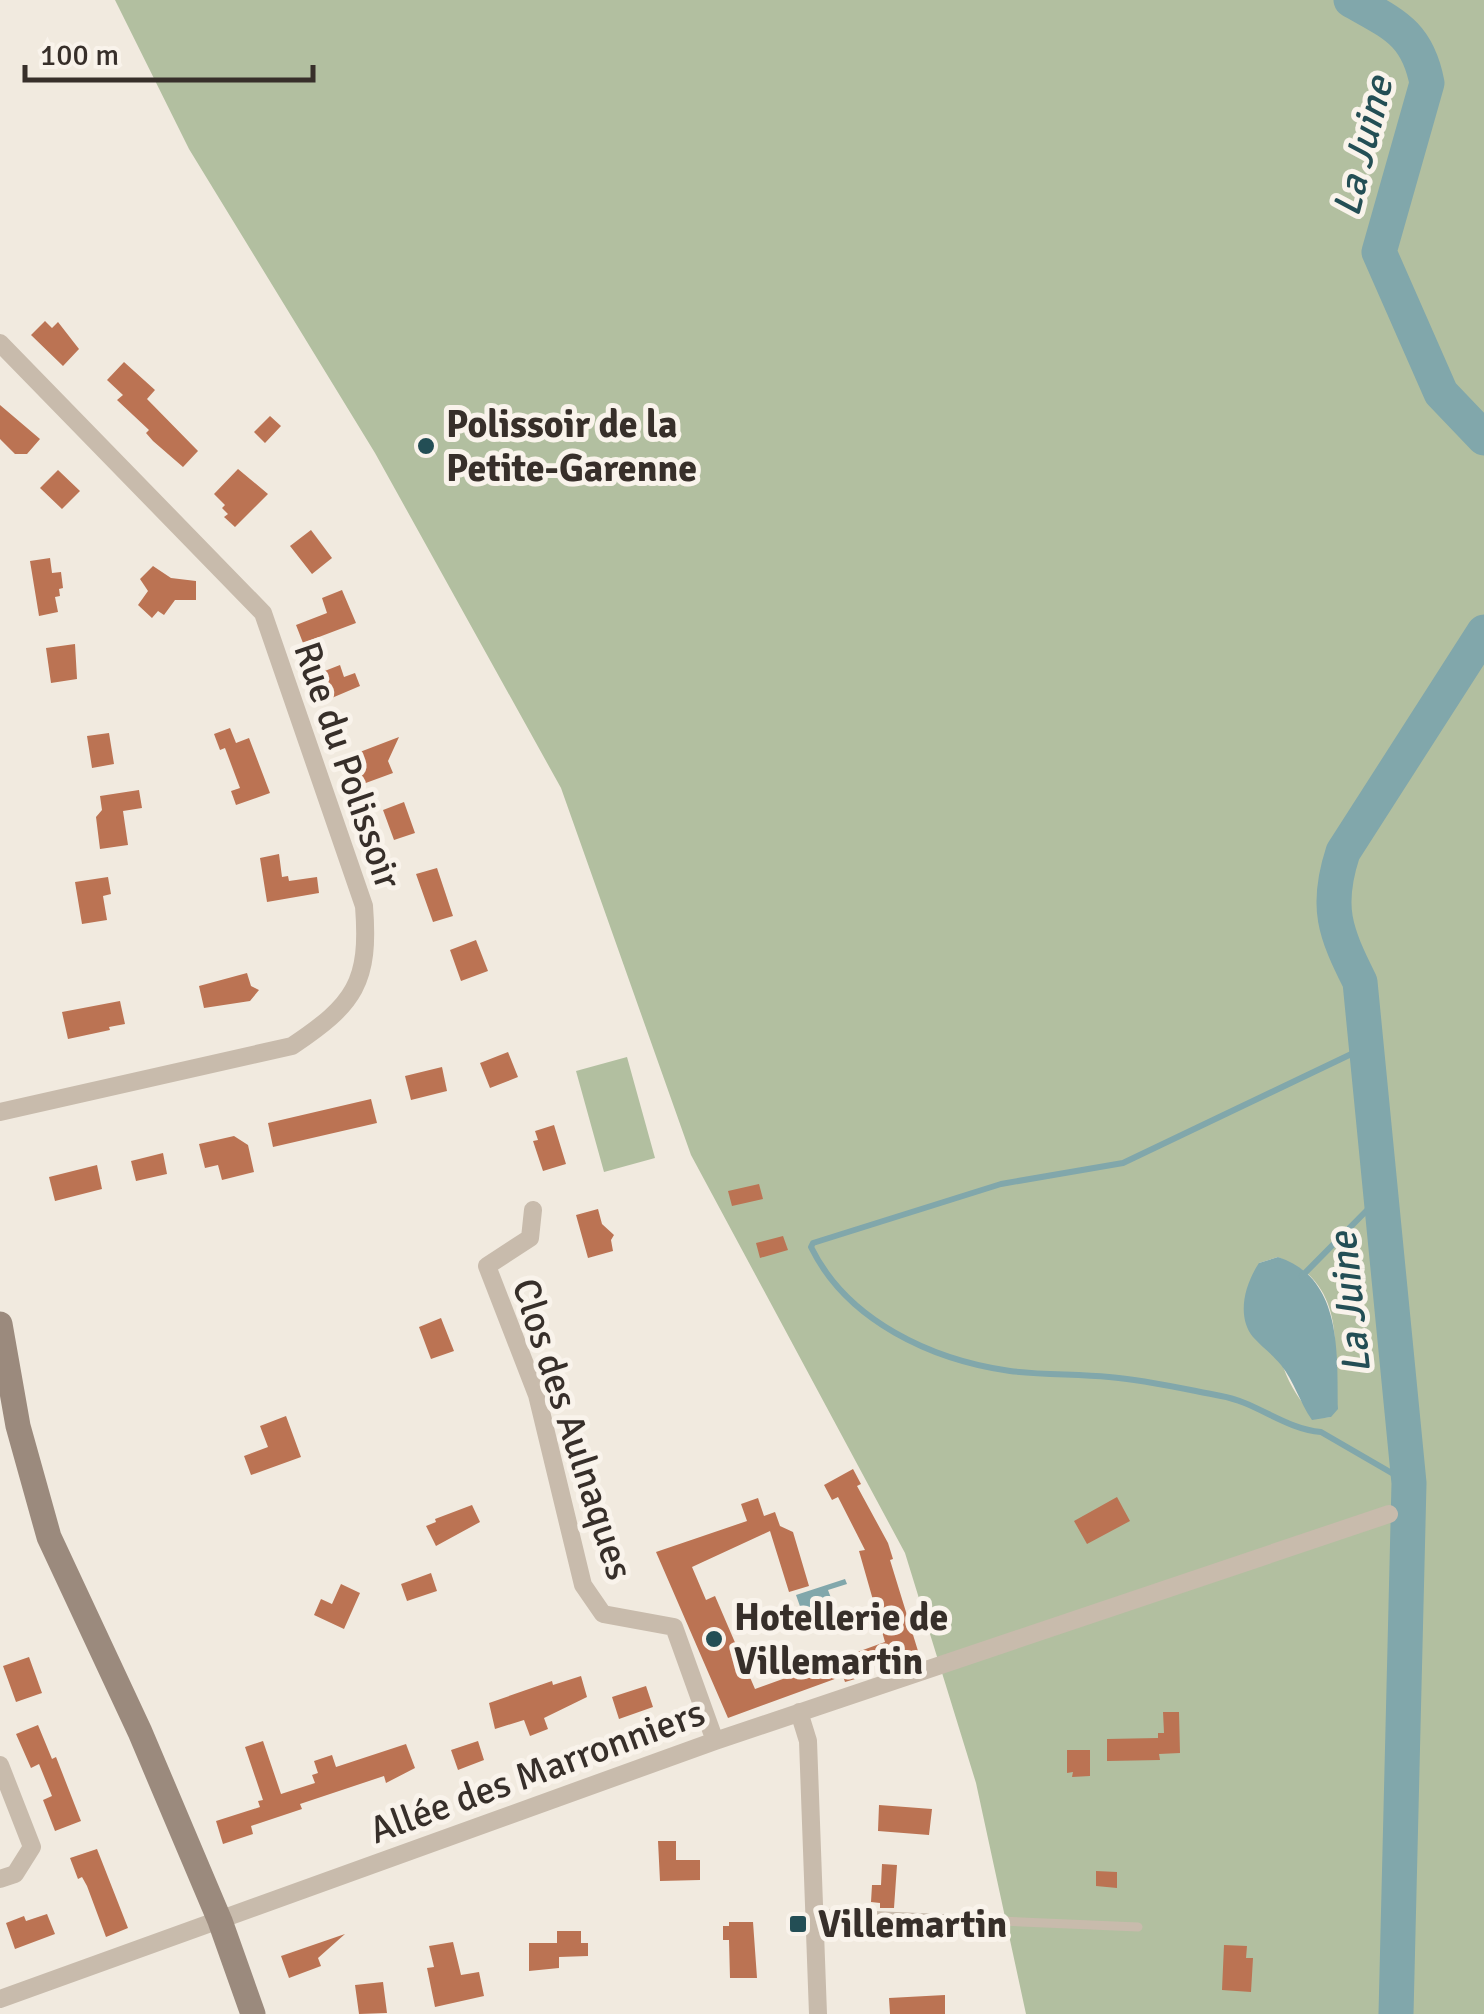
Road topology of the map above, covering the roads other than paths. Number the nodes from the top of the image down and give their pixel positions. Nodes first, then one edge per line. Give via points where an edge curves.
1 (0, 343) edge
2 (0, 1112) edge
3 (533, 1210) dead end
4 (0, 1324) edge
5 (9, 1428) edge
6 (1389, 1514) dead end
7 (800, 1712) junction
8 (716, 1741) junction
9 (0, 1764) edge
10 (0, 1879) edge
11 (815, 1913) junction
12 (220, 1921) junction
13 (1138, 1927) dead end
14 (0, 1999) edge
15 (253, 2014) edge
16 (818, 2014) edge

1 - 2 street, Rue du Polissoir via 263,613 364,906 367,949 345,1003 292,1046
3 - 8 street, Clos des Aulnaques via 530,1238 488,1266 536,1395 583,1585 603,1614 674,1627
4 - 5 main road
5 - 12 main road via 49,1537
6 - 7 street, Allée des Marronniers
7 - 8 street, Allée des Marronniers
7 - 11 street via 808,1741
8 - 12 street, Allée des Marronniers
9 - 10 street via 32,1847 15,1874
11 - 13 lane
11 - 16 street
12 - 14 street, Allée des Marronniers
12 - 15 main road

